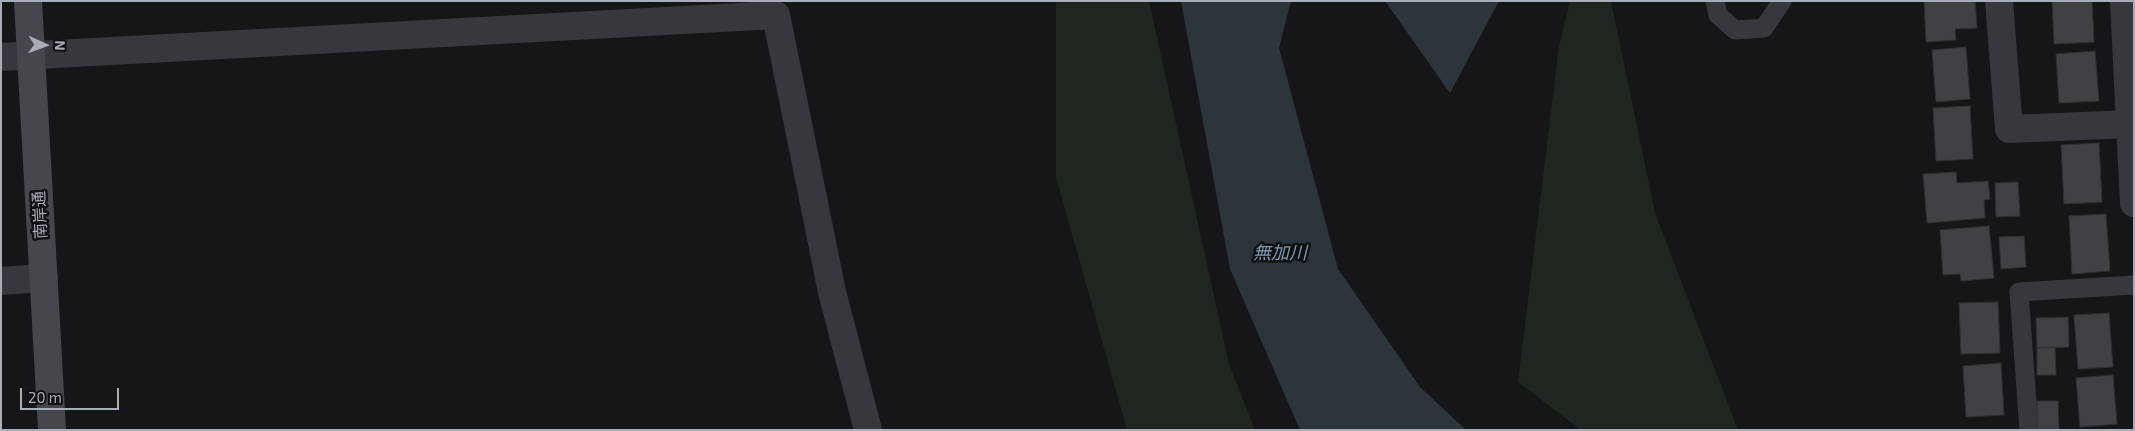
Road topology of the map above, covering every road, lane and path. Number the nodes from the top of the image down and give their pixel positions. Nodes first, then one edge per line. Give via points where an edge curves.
1 (28, 1) edge
2 (1715, 1) edge
3 (1782, 1) edge
4 (1999, 1) edge
5 (2124, 1) edge
6 (32, 55) junction
7 (1, 57) edge
8 (2130, 124) junction
9 (2134, 203) edge
10 (44, 278) junction
11 (1, 281) edge
12 (2134, 285) edge
13 (52, 430) edge
14 (868, 430) edge
15 (2029, 430) edge

1 - 6 main road, 南岸通
2 - 3 lane via 1718,15 1735,30 1764,28
4 - 8 street via 2009,129
5 - 8 street
6 - 7 street
6 - 10 main road, 南岸通
6 - 14 street via 776,15 832,292
8 - 9 street
10 - 11 street
10 - 13 main road, 南岸通
12 - 15 lane via 2019,292

